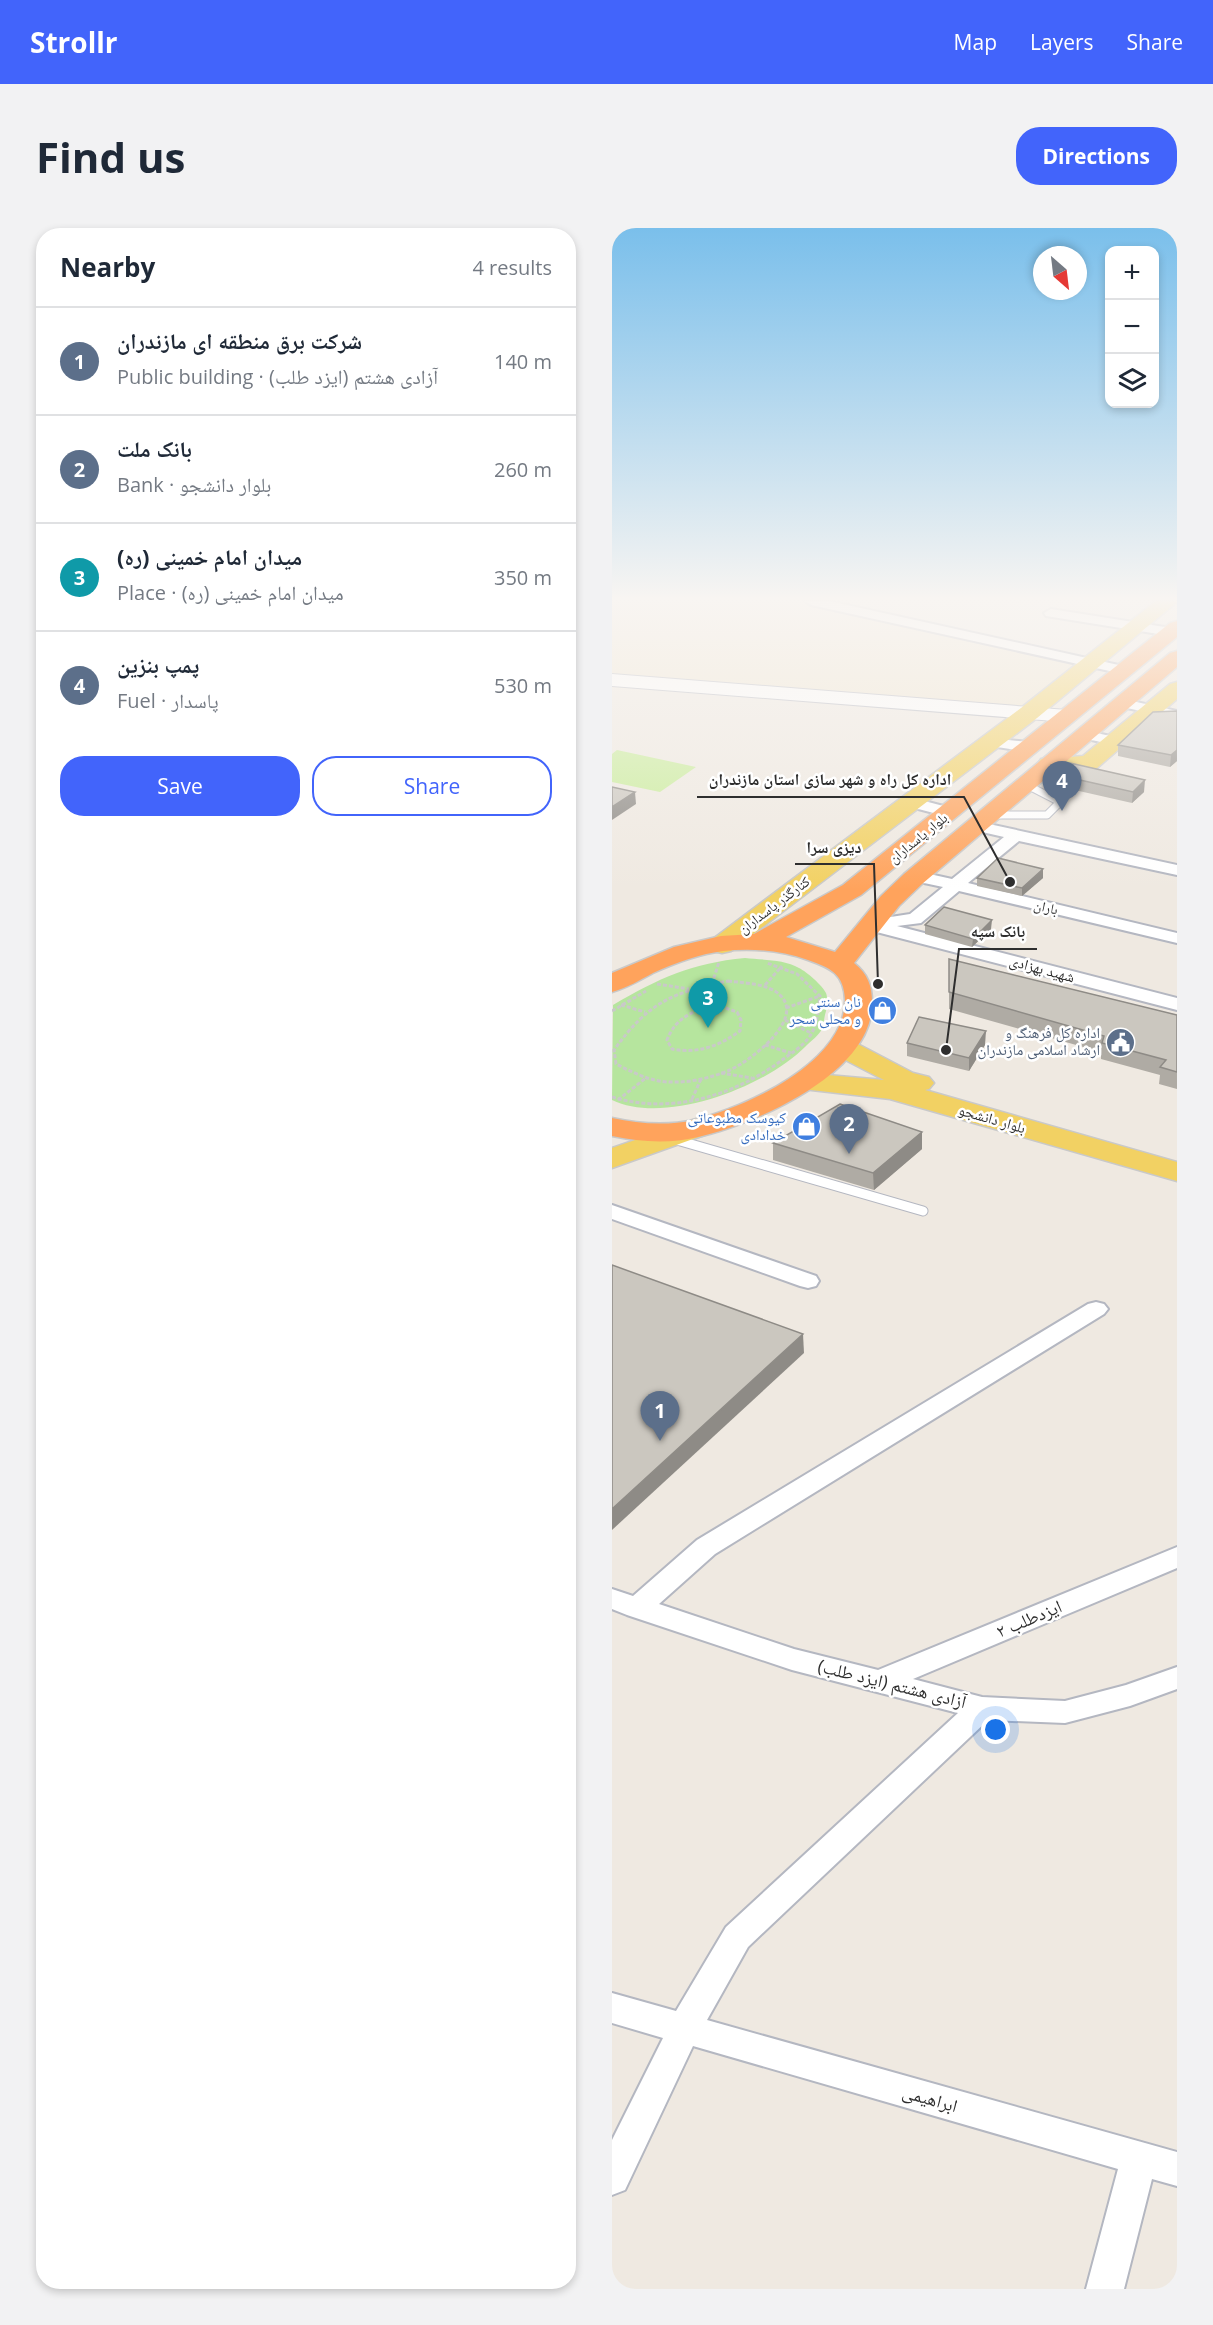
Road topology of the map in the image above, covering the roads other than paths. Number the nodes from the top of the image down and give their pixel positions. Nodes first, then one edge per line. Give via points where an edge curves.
1 (829, 697) edge
2 (1048, 697) edge
3 (1090, 697) edge
4 (1129, 697) edge
5 (1166, 697) edge
6 (1122, 703) junction
7 (1152, 710) junction
8 (1029, 713) junction
9 (1177, 715) edge
10 (1067, 716) junction
11 (1087, 735) junction
12 (1116, 741) junction
13 (989, 742) junction
14 (1029, 747) junction
15 (1049, 764) junction
16 (1025, 784) junction
17 (909, 802) junction
18 (949, 812) junction
19 (982, 821) junction
20 (1016, 835) junction
21 (1173, 864) edge
22 (915, 877) junction
23 (955, 885) junction
24 (818, 909) junction
25 (871, 925) junction
26 (1177, 938) edge
27 (761, 952) junction
28 (721, 958) junction
29 (840, 963) junction
30 (614, 989) edge
31 (1177, 1005) edge
32 (842, 1047) junction
33 (804, 1082) junction
34 (686, 1122) junction
35 (612, 1127) edge
36 (1177, 1157) edge
37 (612, 1159) edge
38 (1177, 1172) edge
39 (923, 1211) dead end
40 (612, 1212) edge
41 (808, 1281) dead end
42 (1096, 1310) dead end
43 (1177, 1557) edge
44 (624, 1603) edge
45 (1177, 1678) edge
46 (880, 1681) junction
47 (982, 1707) junction
48 (612, 2008) edge
49 (684, 2029) junction
50 (1139, 2158) junction
51 (1177, 2169) edge
52 (612, 2178) edge
53 (1105, 2289) edge

1 - 8 main road
2 - 8 main road, کنارگذر پاسداران
3 - 10 highway, بلوار پاسداران
4 - 6 highway, بلوار پاسداران
5 - 7 main road
6 - 7 street
6 - 11 highway, بلوار پاسداران
7 - 9 street
7 - 12 main road
8 - 10 main road
8 - 13 main road, کنارگذر پاسداران
10 - 14 highway, بلوار پاسداران
11 - 12 street
11 - 15 highway, بلوار پاسداران
12 - 15 main road via 1089,764
13 - 14 street
13 - 17 main road, کنارگذر پاسداران
14 - 18 highway, بلوار پاسداران
15 - 16 highway, بلوار پاسداران
16 - 19 highway, بلوار پاسداران
16 - 19 lane via 1060,802 1047,815
17 - 18 street
17 - 28 main road, کنارگذر پاسداران
18 - 24 highway, بلوار پاسداران via 852,890
19 - 20 street
19 - 22 highway, بلوار پاسداران
20 - 21 street
20 - 23 street
22 - 23 street, باران
22 - 24 highway via 883,892 847,921 829,920
22 - 25 highway, بلوار پاسداران
23 - 25 street via 915,919
23 - 26 street, باران
24 - 27 highway, بلوار پاسداران
25 - 29 highway, بلوار پاسداران
25 - 31 street, شهید بهزادی
27 - 28 highway
27 - 29 highway via 802,949
28 - 30 highway via 672,956
29 - 32 highway via 858,984 860,1007
32 - 33 highway
32 - 36 main road, بلوار دانشجو via 903,1079
33 - 34 highway via 742,1114
33 - 38 main road, بلوار دانشجو via 892,1090
34 - 35 highway via 642,1134
34 - 37 main road
34 - 39 lane
40 - 41 street
42 - 44 street via 706,1547
43 - 46 street, ایزدطلب ۲
44 - 46 street, آزادی هشتم (ایزد طلب) via 792,1659
45 - 47 street, آزادی هشتم (ایزد طلب) via 1065,1712
46 - 47 street, آزادی هشتم (ایزد طلب)
47 - 49 street via 737,1937
48 - 49 street, ابراهیمی
49 - 50 street, ابراهیمی
49 - 52 street
50 - 51 street, ابراهیمی
50 - 53 street

